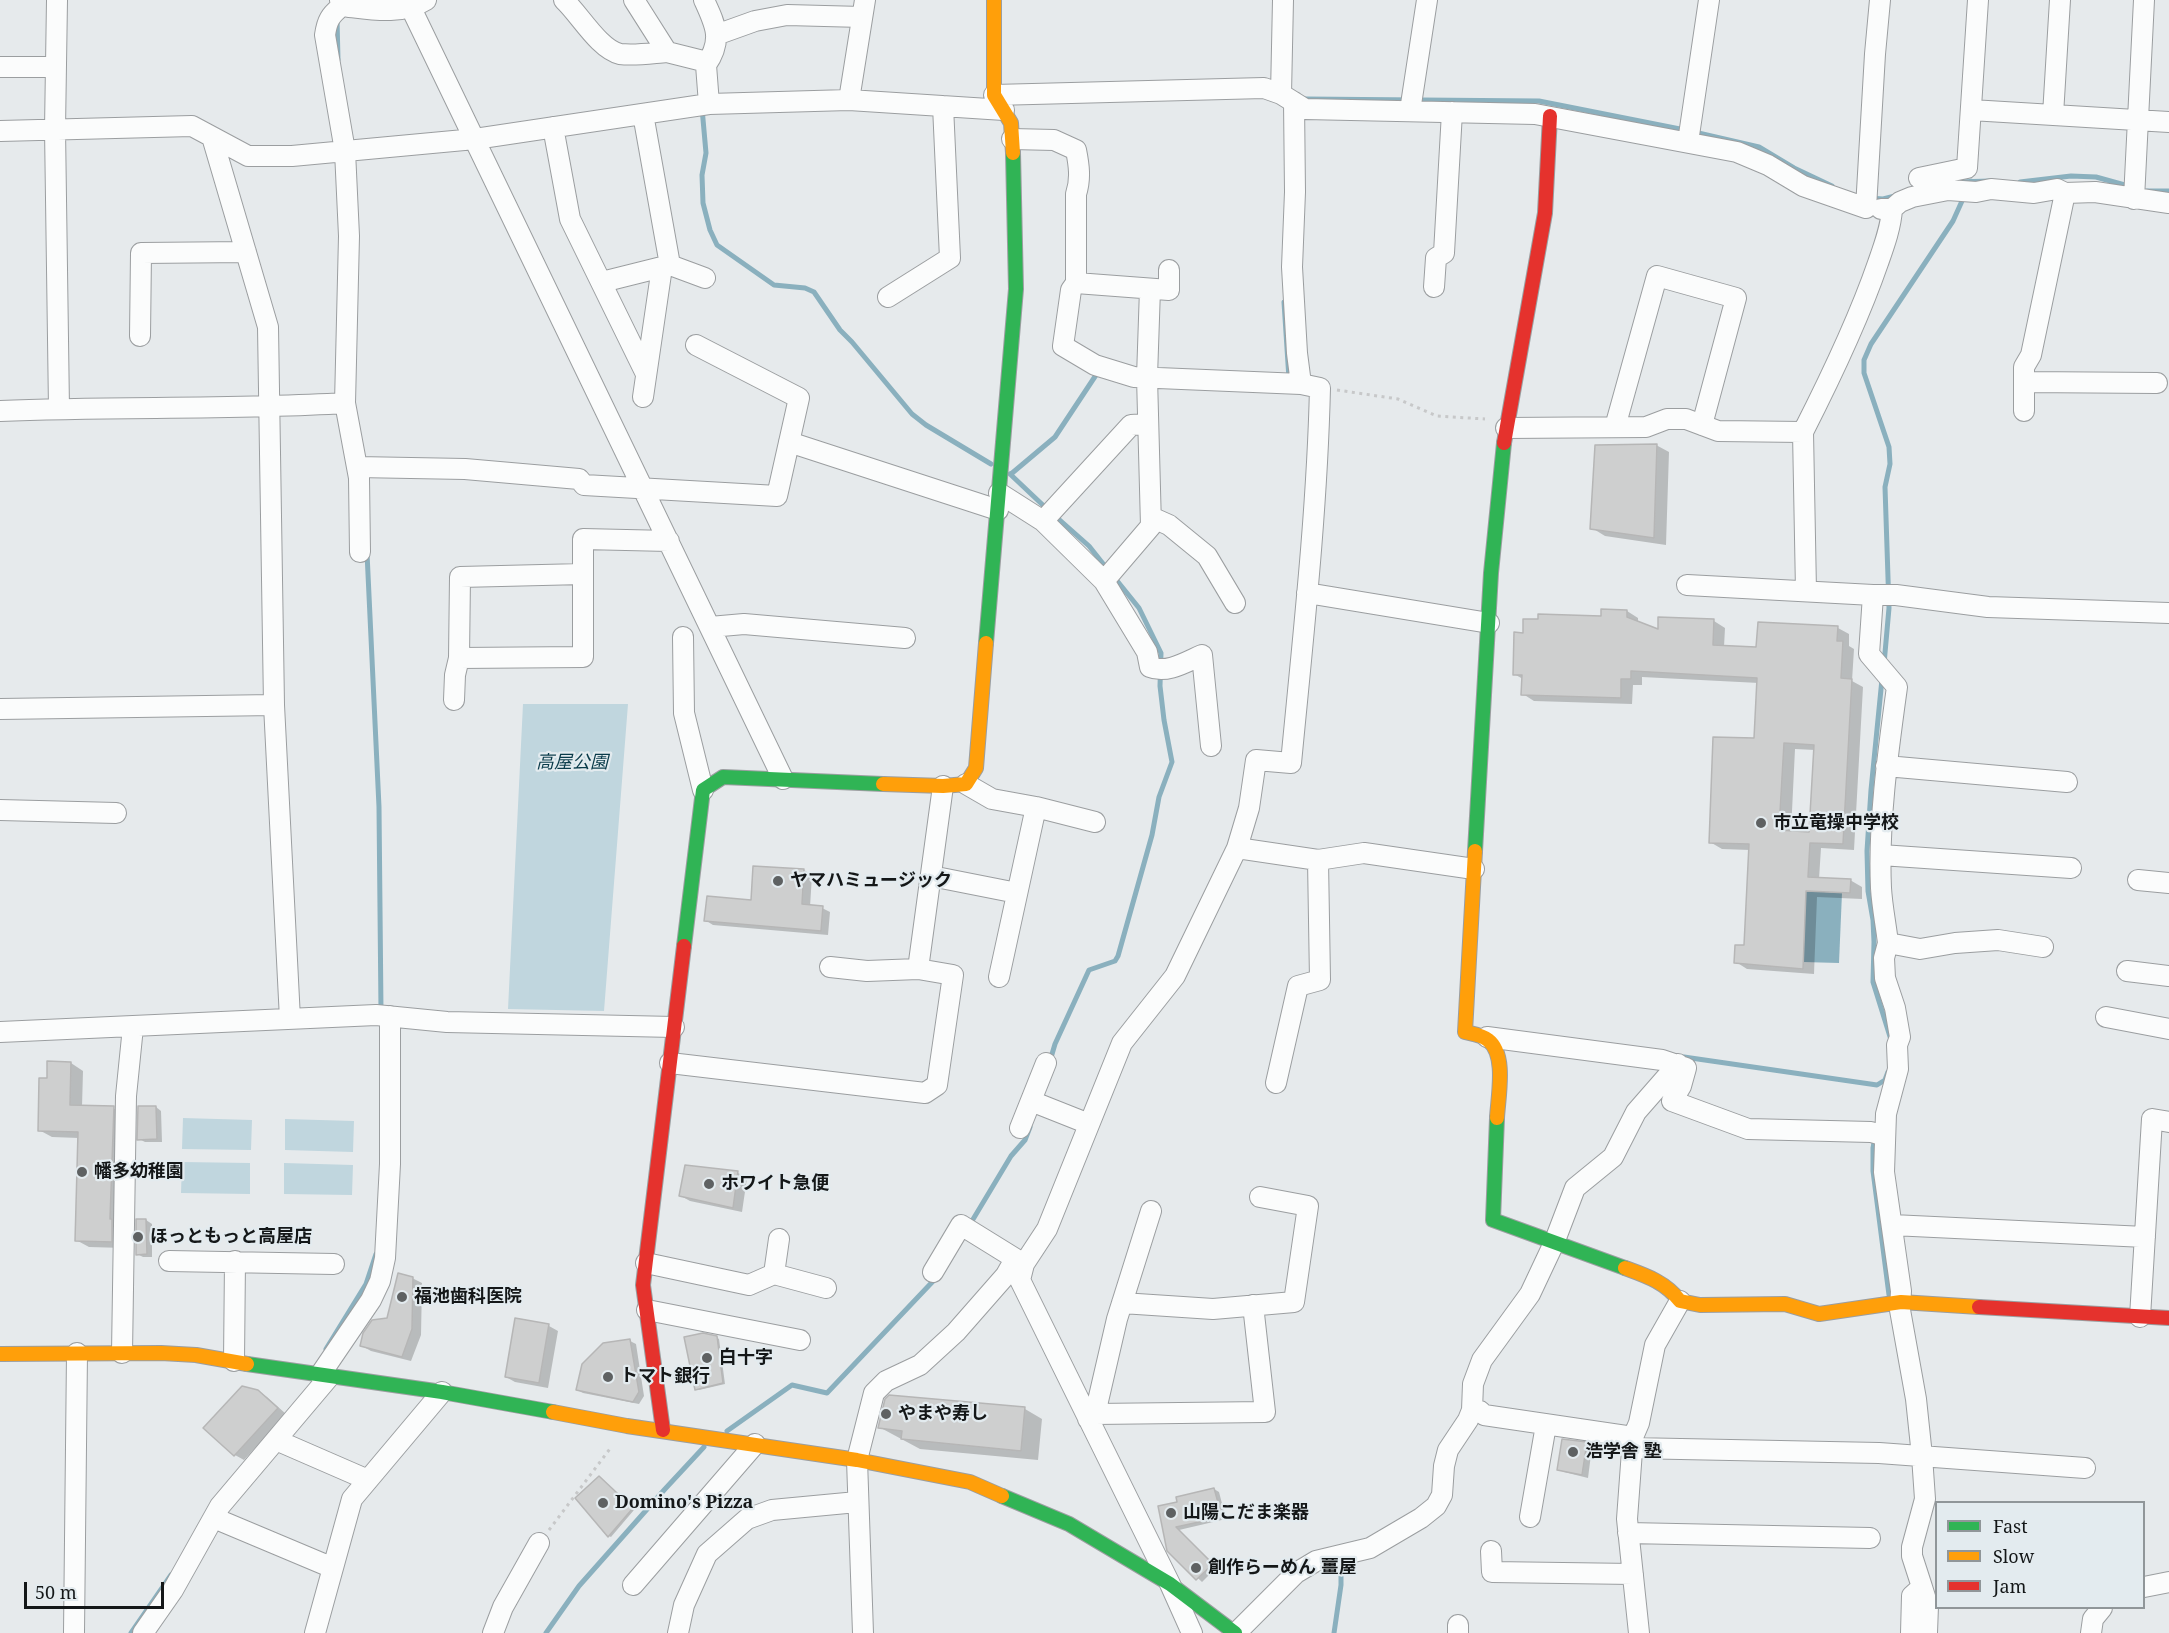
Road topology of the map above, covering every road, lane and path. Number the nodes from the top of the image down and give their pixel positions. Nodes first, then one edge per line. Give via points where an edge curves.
1 (57, 0) edge
2 (564, 0) edge
3 (634, 0) edge
4 (704, 0) edge
5 (994, 0) edge
6 (1283, 0) edge
7 (1427, 0) edge
8 (1709, 0) edge
9 (1880, 0) edge
10 (1978, 0) edge
11 (2060, 0) edge
12 (2144, 0) edge
13 (418, 4) edge
14 (338, 8) edge
15 (805, 8) edge
16 (863, 8) edge
17 (716, 35) junction
18 (667, 52) junction
19 (702, 62) junction
20 (0, 67) edge
21 (55, 67) junction
22 (1288, 98) junction
23 (849, 100) junction
24 (999, 103) junction
25 (1411, 104) junction
26 (704, 105) junction
27 (943, 106) junction
28 (1971, 110) junction
29 (1452, 112) junction
30 (642, 114) junction
31 (1550, 116) junction
32 (2053, 116) junction
33 (2138, 121) junction
34 (2169, 122) edge
35 (553, 127) junction
36 (55, 129) junction
37 (0, 131) edge
38 (1689, 134) junction
39 (212, 137) junction
40 (475, 139) junction
41 (1012, 140) junction
42 (351, 150) junction
43 (1918, 178) dead end
44 (2134, 191) junction
45 (2065, 193) junction
46 (1866, 202) junction
47 (2169, 203) edge
48 (1892, 209) junction
49 (246, 252) junction
50 (666, 266) junction
51 (1169, 270) dead end
52 (705, 278) dead end
53 (602, 282) junction
54 (1076, 283) junction
55 (1434, 287) dead end
56 (1150, 289) junction
57 (888, 297) dead end
58 (140, 336) dead end
59 (696, 345) dead end
60 (646, 375) junction
61 (1147, 381) junction
62 (2024, 382) junction
63 (2157, 383) dead end
64 (1294, 384) junction
65 (1320, 388) junction
66 (642, 397) dead end
67 (345, 403) junction
68 (268, 407) junction
69 (59, 408) junction
70 (0, 411) edge
71 (2024, 411) dead end
72 (1148, 424) junction
73 (1507, 424) junction
74 (1701, 425) junction
75 (1615, 427) junction
76 (1803, 432) junction
77 (789, 442) junction
78 (361, 467) junction
79 (644, 488) junction
80 (999, 501) junction
81 (1048, 516) junction
82 (1151, 517) junction
83 (669, 541) junction
84 (360, 552) dead end
85 (583, 574) junction
86 (1109, 576) junction
87 (1687, 585) dead end
88 (1806, 591) junction
89 (1307, 593) junction
90 (1884, 595) junction
91 (1235, 603) dead end
92 (2169, 613) edge
93 (1489, 623) junction
94 (710, 627) junction
95 (683, 637) dead end
96 (905, 638) dead end
97 (459, 658) junction
98 (454, 700) dead end
99 (274, 705) junction
100 (0, 709) edge
101 (1211, 746) dead end
102 (1886, 766) junction
103 (783, 779) junction
104 (2067, 782) dead end
105 (966, 784) junction
106 (943, 786) junction
107 (703, 790) junction
108 (1036, 807) junction
109 (0, 810) edge
110 (116, 813) dead end
111 (1095, 822) dead end
112 (1237, 848) junction
113 (1881, 855) junction
114 (1318, 860) junction
115 (2071, 868) dead end
116 (1474, 869) junction
117 (931, 876) junction
118 (2138, 880) dead end
119 (2169, 884) edge
120 (1017, 893) junction
121 (1888, 943) junction
122 (2043, 947) dead end
123 (830, 967) dead end
124 (918, 969) junction
125 (2127, 971) dead end
126 (2169, 976) edge
127 (999, 977) dead end
128 (383, 1015) junction
129 (2106, 1017) dead end
130 (290, 1019) junction
131 (133, 1027) junction
132 (674, 1027) junction
133 (2169, 1029) edge
134 (0, 1032) edge
135 (1487, 1037) junction
136 (670, 1063) junction
137 (1046, 1063) dead end
138 (1678, 1064) junction
139 (1276, 1083) dead end
140 (1036, 1104) junction
141 (2169, 1122) edge
142 (1089, 1124) junction
143 (1020, 1128) dead end
144 (1878, 1134) junction
145 (1260, 1197) dead end
146 (1151, 1211) dead end
147 (1892, 1225) junction
148 (2145, 1237) junction
149 (779, 1239) dead end
150 (1554, 1243) junction
151 (170, 1261) dead end
152 (235, 1261) junction
153 (1020, 1262) junction
154 (646, 1263) junction
155 (334, 1264) dead end
156 (933, 1272) dead end
157 (774, 1274) junction
158 (826, 1288) dead end
159 (1680, 1301) junction
160 (1895, 1302) junction
161 (1122, 1303) junction
162 (1253, 1305) junction
163 (647, 1310) junction
164 (2140, 1317) junction
165 (2169, 1318) edge
166 (800, 1340) dead end
167 (77, 1353) junction
168 (122, 1353) junction
169 (0, 1354) edge
170 (234, 1361) junction
171 (318, 1375) junction
172 (442, 1392) junction
173 (1472, 1410) junction
174 (1092, 1417) junction
175 (1546, 1425) junction
176 (627, 1426) junction
177 (663, 1430) junction
178 (276, 1440) junction
179 (1632, 1442) junction
180 (756, 1444) junction
181 (1918, 1456) junction
182 (857, 1460) junction
183 (2085, 1468) dead end
184 (368, 1480) junction
185 (857, 1502) junction
186 (1530, 1516) dead end
187 (214, 1518) junction
188 (1628, 1533) junction
189 (1870, 1538) dead end
190 (539, 1543) joint
191 (1491, 1551) dead end
192 (333, 1568) junction
193 (1633, 1574) junction
194 (2169, 1582) edge
195 (1170, 1584) junction
196 (633, 1585) dead end
197 (2145, 1587) edge
198 (1918, 1590) junction
199 (2101, 1609) edge
200 (74, 1633) edge
201 (143, 1633) edge
202 (315, 1633) edge
203 (493, 1633) edge
204 (678, 1633) edge
205 (863, 1633) edge
206 (1192, 1633) edge
207 (1235, 1633) edge
208 (1639, 1633) edge
209 (1911, 1633) edge
210 (1927, 1633) edge
211 (2091, 1633) edge

1 - 21 street
2 - 18 street via 604,46 620,54
3 - 18 street
4 - 17 street
5 - 24 street
6 - 22 street
7 - 25 street
8 - 38 street
9 - 46 street
10 - 28 street
11 - 32 street
12 - 33 street
13 - 14 street via 389,10
13 - 40 street
14 - 42 street via 327,22 325,35
15 - 16 street
15 - 17 street
16 - 23 street
17 - 19 street via 716,51
18 - 19 street
19 - 26 street
20 - 21 street
21 - 36 street
22 - 24 street via 1264,88
22 - 25 street via 1305,109
22 - 64 street via 1295,192
23 - 26 street
23 - 27 street
24 - 27 street
24 - 41 street via 1011,123
25 - 29 street
26 - 30 street
27 - 57 street via 950,258
28 - 32 street
28 - 43 street via 1967,168
29 - 31 street
29 - 55 street via 1444,253 1436,258
30 - 35 street
30 - 50 street
31 - 38 street
31 - 73 street via 1545,213
32 - 33 street
33 - 34 street
33 - 44 street
35 - 40 street
35 - 53 street via 570,219
36 - 37 street
36 - 39 street via 192,126
36 - 69 street
38 - 46 street via 1768,165 1803,186
39 - 42 street via 248,156
39 - 49 street
40 - 42 street
40 - 79 street
41 - 54 street via 1054,140 1076,150 1080,182 1076,194
41 - 80 street via 1016,289
42 - 67 street
44 - 45 street
44 - 47 street
45 - 48 street via 2057,189 2034,193 1948,190 1912,197
45 - 62 street via 2031,355 2024,367
46 - 48 street
48 - 76 street via 1866,298
49 - 58 street via 141,253
49 - 68 street via 268,327
50 - 52 street
50 - 53 street
50 - 60 street
51 - 56 street via 1169,290
53 - 60 street
54 - 56 street
54 - 61 street via 1071,290 1064,346 1095,365
56 - 61 street
59 - 77 street via 799,398
60 - 66 street
61 - 64 street
61 - 72 street
62 - 63 street
62 - 71 street
64 - 65 street
65 - 73 path via 1398,399 1437,416
65 - 89 street
67 - 68 street
67 - 78 street
68 - 69 street
68 - 99 street
69 - 70 street
72 - 81 street via 1131,425
72 - 82 street
73 - 75 street
73 - 93 street
74 - 75 street via 1667,418 1646,427
74 - 75 street via 1736,298 1658,276
74 - 76 street via 1718,431
76 - 88 street
77 - 79 street via 777,496
77 - 80 street
78 - 79 street via 465,469 579,479 584,485
78 - 84 street
79 - 83 street
80 - 81 street
80 - 105 street via 976,768
81 - 86 street
82 - 86 street via 1151,526
82 - 91 street via 1169,525 1207,556
83 - 85 street via 583,539
83 - 94 street
85 - 97 street via 460,577
85 - 97 street via 583,657
86 - 101 street via 1150,667 1161,670 1202,655
87 - 88 street
88 - 90 street
89 - 93 street
89 - 112 street via 1292,763 1256,760 1249,808
90 - 92 street via 1988,607
90 - 102 street via 1869,654 1897,687
93 - 116 street
94 - 96 street via 744,624
94 - 103 street
95 - 107 street via 684,713
97 - 98 street
99 - 100 street
99 - 130 street
102 - 104 street
102 - 113 street
103 - 106 street
103 - 107 street via 723,777
105 - 106 street
105 - 108 street via 992,799
106 - 117 street
107 - 132 street
108 - 111 street
108 - 120 street
109 - 110 street
112 - 114 street
112 - 142 street via 1175,976 1122,1043
113 - 115 street
113 - 121 street
114 - 116 street via 1364,853
114 - 139 street via 1320,980 1298,986
116 - 135 street via 1465,1032
117 - 120 street
117 - 124 street
118 - 119 street
120 - 127 street
121 - 122 street via 1920,949 1998,940
121 - 144 street via 1885,978 1900,1037 1898,1069
123 - 124 street via 867,971
124 - 136 street via 953,975 937,1084 925,1093
125 - 126 street
128 - 130 street
128 - 132 street via 447,1022
128 - 171 street via 390,1164 385,1258 371,1300
129 - 133 street
130 - 131 street
131 - 134 street
131 - 168 street via 126,1096
132 - 136 street
135 - 138 street
135 - 150 street via 1500,1058 1493,1220
136 - 154 street
137 - 140 street
138 - 144 street via 1686,1068 1672,1101 1748,1129
138 - 150 street via 1635,1112 1613,1157 1575,1188
140 - 142 street
140 - 143 street
141 - 148 street via 2152,1119
142 - 153 street via 1047,1229
144 - 147 street
145 - 162 street via 1308,1206 1294,1302
146 - 161 street
147 - 148 street
147 - 160 street
148 - 164 street
149 - 157 street
150 - 159 street via 1657,1280
150 - 173 street via 1530,1294 1482,1360 1473,1384
151 - 152 street
152 - 155 street
152 - 170 street
153 - 156 street via 961,1225
153 - 174 street via 1020,1281
153 - 182 street via 920,1365 886,1381 874,1394
154 - 157 street via 749,1285
154 - 163 street via 643,1284
157 - 158 street
159 - 160 street via 1700,1305 1785,1304 1819,1314
159 - 179 street via 1655,1345
160 - 164 street
160 - 181 street via 1900,1310 1916,1399
161 - 162 street via 1213,1309
161 - 174 street
162 - 174 street via 1265,1412
163 - 166 street
163 - 177 street
164 - 165 street
167 - 168 street
167 - 169 street
167 - 200 street
168 - 170 street via 184,1354
170 - 171 street
171 - 172 street
171 - 178 street
172 - 176 street
172 - 184 street
173 - 175 street
173 - 207 street via 1448,1450 1442,1495 1436,1506 1370,1548 1316,1562 1296,1573
174 - 195 street
175 - 179 street
175 - 186 street
176 - 177 street
176 - 190 path
177 - 180 street
178 - 184 street
178 - 187 street
179 - 181 street
179 - 188 street
180 - 182 street
180 - 196 street
181 - 183 street
181 - 198 street via 1925,1499 1912,1547
182 - 185 street
182 - 195 street via 970,1482 1008,1497 1069,1524
184 - 192 street via 352,1499
185 - 204 street via 772,1510 747,1520 707,1554 684,1605
185 - 205 street
187 - 192 street
187 - 201 street
188 - 189 street
188 - 193 street
190 - 203 street
191 - 193 street via 1492,1572
192 - 202 street
193 - 208 street
194 - 197 street
195 - 206 street
195 - 207 street
198 - 209 street via 1912,1596
198 - 210 street via 1928,1606
199 - 211 street via 2092,1620

